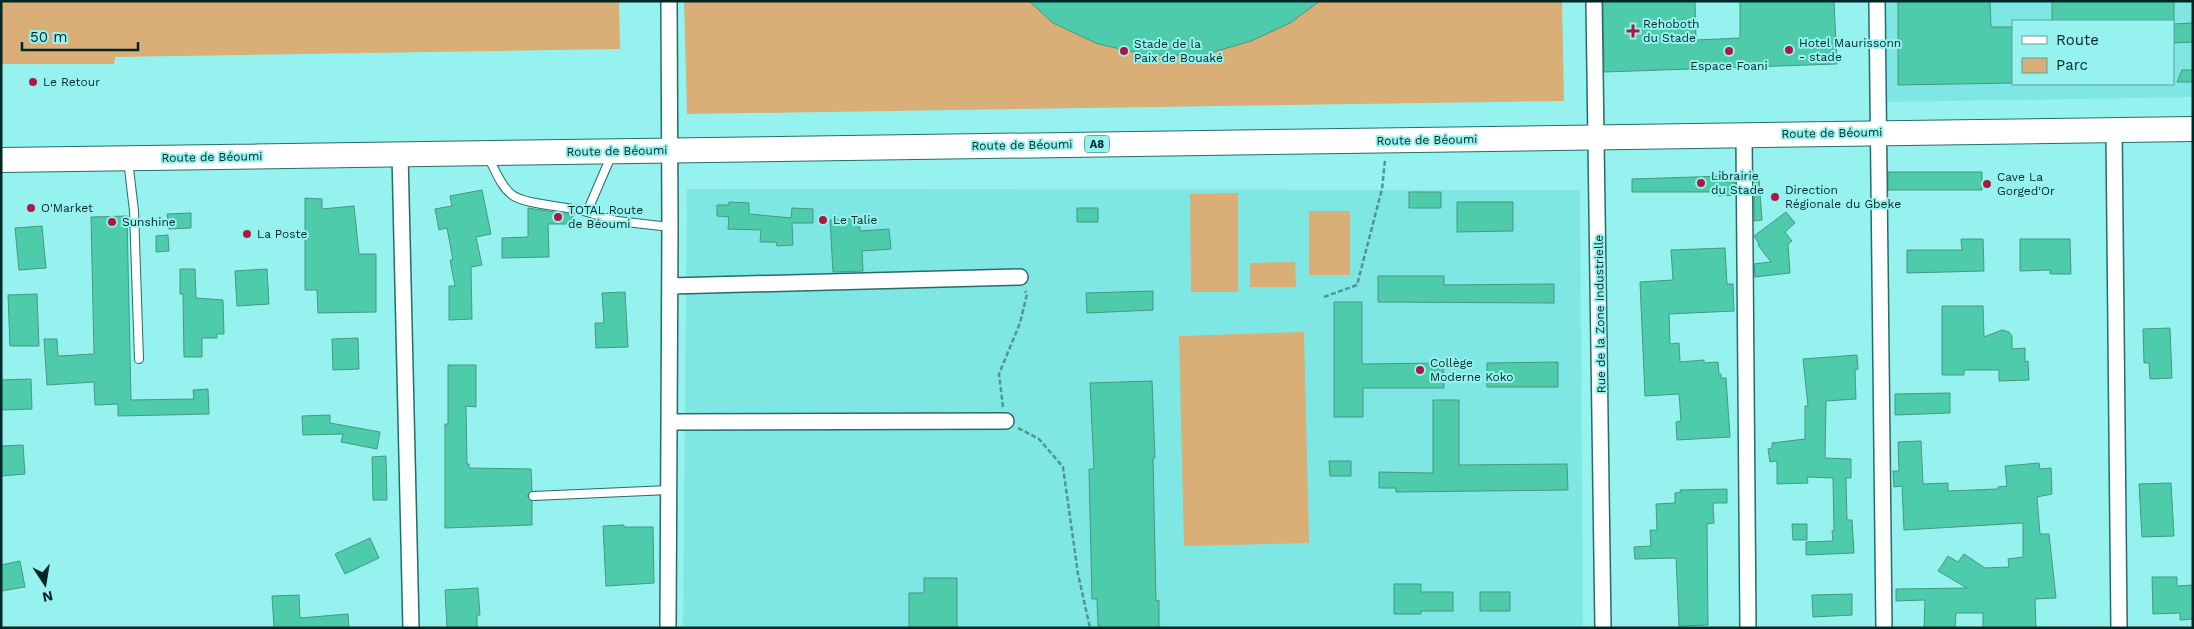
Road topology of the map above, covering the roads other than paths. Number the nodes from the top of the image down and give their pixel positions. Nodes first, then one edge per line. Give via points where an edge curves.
1 (669, 1) edge
2 (1594, 1) edge
3 (1877, 1) edge
4 (2193, 129) edge
5 (2114, 130) junction
6 (1879, 132) junction
7 (1744, 135) junction
8 (1596, 137) junction
9 (670, 150) junction
10 (613, 151) junction
11 (486, 153) junction
12 (400, 154) junction
13 (128, 158) junction
14 (1, 160) edge
15 (587, 212) junction
16 (670, 227) junction
17 (1020, 277) road end
18 (670, 286) junction
19 (139, 359) dead end
20 (1006, 421) road end
21 (669, 422) junction
22 (669, 490) junction
23 (533, 496) dead end
24 (411, 628) edge
25 (668, 628) edge
26 (1603, 628) edge
27 (1748, 628) edge
28 (1884, 628) edge
29 (2119, 628) edge

1 - 9 street
2 - 8 street, Rue de la Zone Industrielle
3 - 6 street
4 - 5 main road, Route de Béoumi / A8
5 - 6 main road, Route de Béoumi / A8
5 - 29 street
6 - 7 main road, Route de Béoumi / A8
6 - 28 street
7 - 8 main road, Route de Béoumi / A8
7 - 27 street
8 - 9 main road, Route de Béoumi / A8
8 - 26 street, Rue de la Zone Industrielle
9 - 10 main road, Route de Béoumi / A8
9 - 16 street
10 - 11 main road, Route de Béoumi / A8
10 - 15 lane
11 - 12 main road, Route de Béoumi / A8
11 - 15 lane via 511,194 522,200
12 - 13 main road, Route de Béoumi / A8
12 - 24 street
13 - 14 main road, Route de Béoumi / A8
13 - 19 lane via 134,210
15 - 16 lane via 617,221
16 - 18 street
17 - 18 street
18 - 21 street
20 - 21 street
21 - 22 street
22 - 23 lane
22 - 25 street

